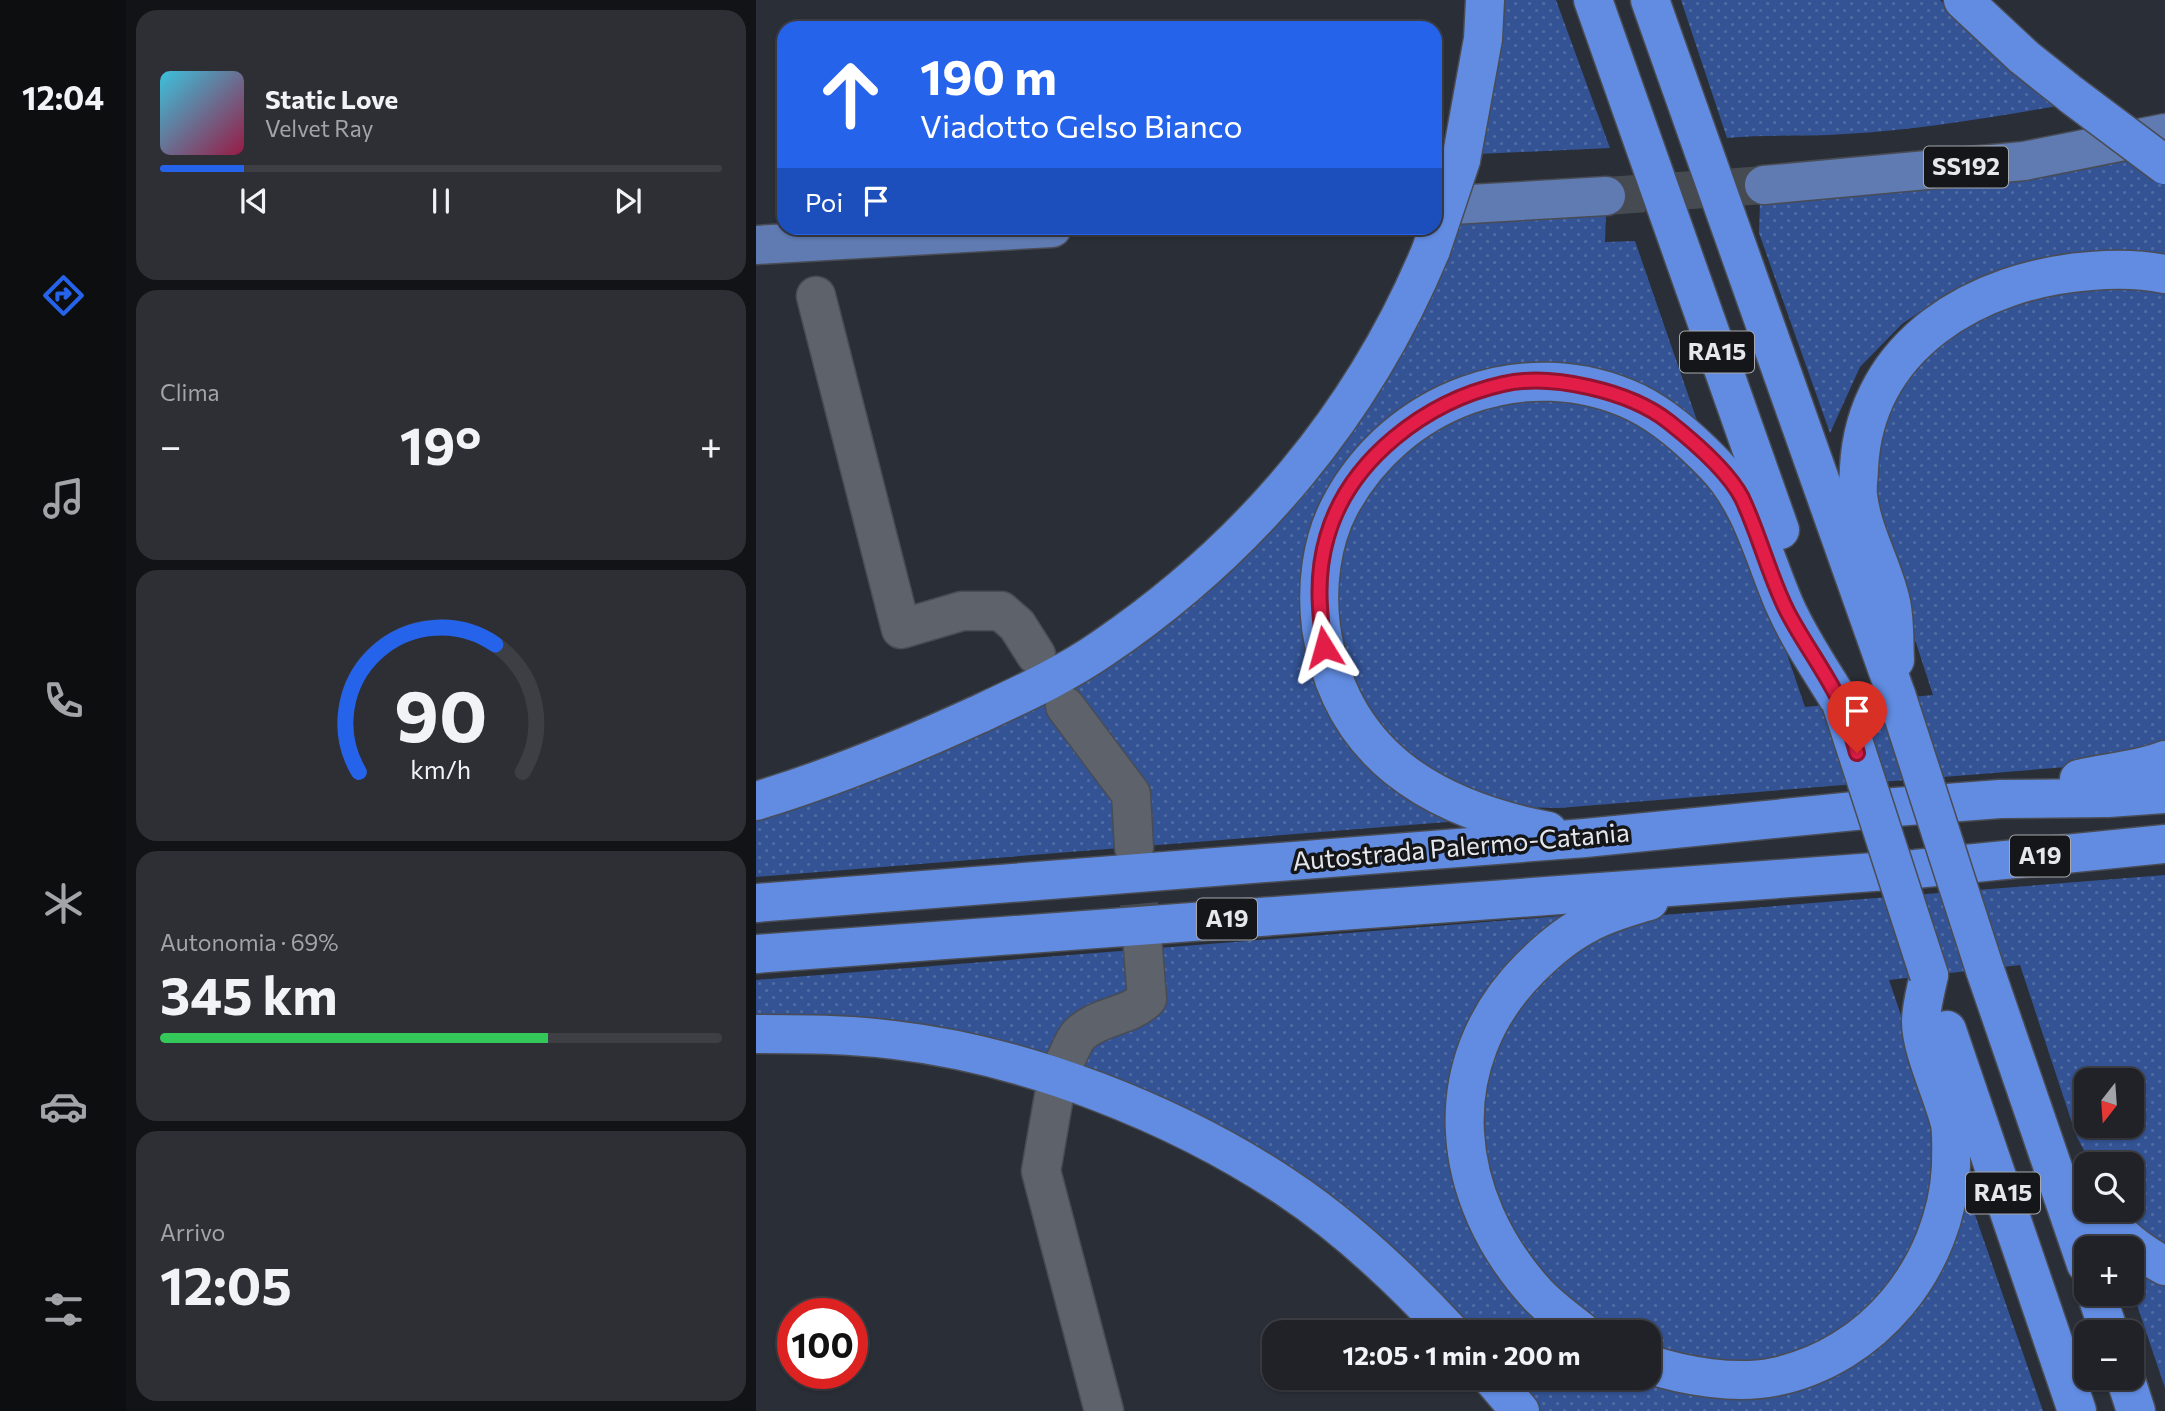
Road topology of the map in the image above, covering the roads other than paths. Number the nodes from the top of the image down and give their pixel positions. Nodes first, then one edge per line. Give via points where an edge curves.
1 (1485, 0) edge
2 (1593, 0) edge
3 (1650, 0) edge
4 (1962, 0) edge
5 (2165, 133) edge
6 (2165, 165) edge
7 (1764, 185) tunnel mouth
8 (1606, 196) tunnel mouth
9 (1442, 206) edge
10 (1442, 217) edge
11 (930, 235) edge
12 (1436, 235) edge
13 (756, 245) edge
14 (2165, 274) edge
15 (816, 296) dead end
16 (1036, 655) dead end
17 (1897, 697) junction
18 (1841, 703) junction
19 (1065, 706) dead end
20 (2165, 760) edge
21 (2165, 794) edge
22 (2000, 799) junction
23 (756, 801) edge
24 (1585, 838) junction
25 (2165, 844) edge
26 (1134, 847) tunnel mouth
27 (1698, 885) junction
28 (756, 903) edge
29 (1143, 949) tunnel mouth
30 (756, 954) edge
31 (1985, 970) junction
32 (1929, 975) junction
33 (756, 1034) edge
34 (2074, 1156) edge
35 (2108, 1222) edge
36 (2076, 1236) edge
37 (2165, 1266) edge
38 (1438, 1320) edge
39 (1568, 1320) edge
40 (1661, 1368) edge
41 (1502, 1390) edge
42 (2129, 1390) edge
43 (1104, 1411) edge
44 (1520, 1411) edge
45 (2077, 1411) edge
46 (2136, 1411) edge

1 - 10 highway, bridge via 1483,38 1461,160
2 - 18 highway, RA15
3 - 17 highway, RA15
4 - 6 highway, bridge via 2024,57
5 - 7 main road, SS192 via 2024,161
8 - 9 main road
11 - 13 main road
12 - 23 highway, bridge via 1409,302 1339,419 1240,538 1185,587 1102,649 1030,690 820,781
14 - 17 highway via 2111,269 2068,272 2026,280 1981,298 1945,317 1916,341 1877,394 1865,426 1858,495 1892,603
15 - 16 lane via 901,629 962,611 1001,611 1017,625
17 - 31 highway, bridge
18 - 24 highway via 1787,610 1741,496 1718,467 1667,421 1598,389 1553,382 1504,383 1439,407 1371,459 1340,506 1327,536 1318,601 1334,684 1383,757 1424,788 1518,825
18 - 32 highway, bridge
19 - 26 lane via 1131,794
20 - 22 highway
21 - 22 highway, Autostrada Palermo-Catania / A19
22 - 24 highway, Autostrada Palermo-Catania / A19
24 - 28 highway, Autostrada Palermo-Catania / A19
25 - 27 highway, Autostrada Palermo-Catania / A19
27 - 30 highway, Autostrada Palermo-Catania / A19
27 - 39 highway via 1588,923 1550,948 1511,986 1476,1051 1463,1117 1466,1158 1486,1222 1538,1295
29 - 43 lane via 1147,999 1136,1009 1080,1033 1059,1078 1041,1171
31 - 34 highway via 2032,1038
31 - 36 highway, RA15
32 - 40 highway via 1921,1023 1950,1126 1951,1168 1932,1248 1913,1283 1859,1341 1818,1364 1772,1378 1723,1379
32 - 45 highway, RA15
33 - 38 highway via 844,1035 976,1055 1027,1068 1144,1110 1287,1188 1347,1233
35 - 37 highway
41 - 44 highway
42 - 46 highway

